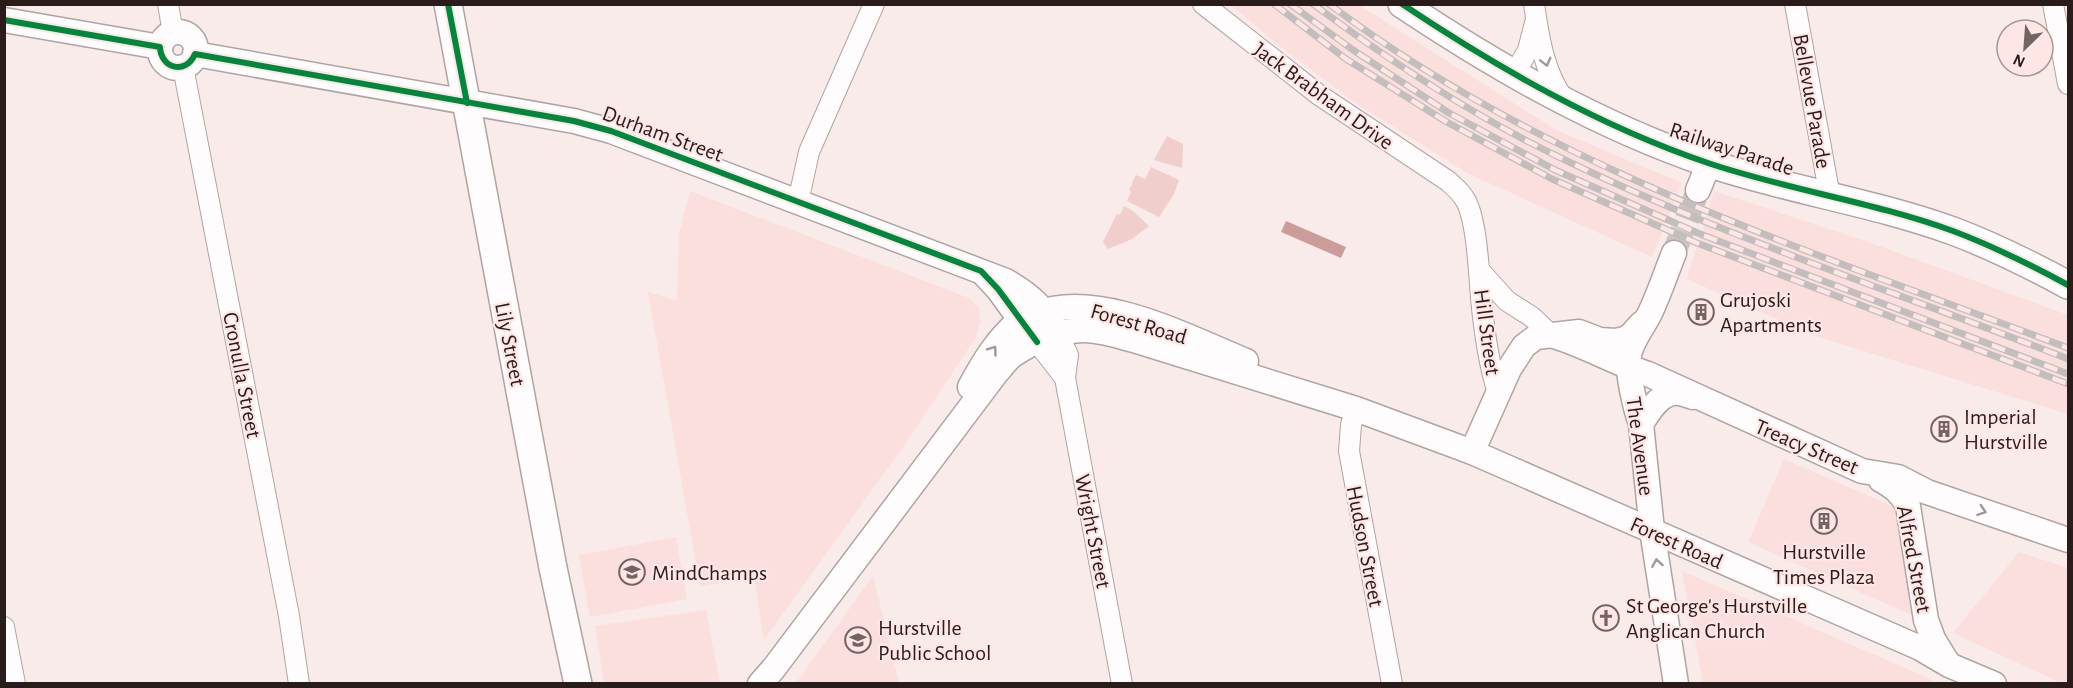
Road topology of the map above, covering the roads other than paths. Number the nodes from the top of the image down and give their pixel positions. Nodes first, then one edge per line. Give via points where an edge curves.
1 (168, 4) edge
2 (448, 4) edge
3 (874, 4) edge
4 (1203, 4) edge
5 (1402, 4) edge
6 (1796, 4) edge
7 (2053, 4) edge
8 (1535, 11) edge
9 (4, 20) edge
10 (166, 40) junction
11 (189, 60) junction
12 (1514, 75) junction
13 (2068, 84) edge
14 (1566, 102) junction
15 (467, 103) junction
16 (1709, 163) junction
17 (1448, 182) joint
18 (1698, 190) tunnel mouth
19 (1830, 196) junction
20 (798, 202) junction
21 (1674, 253) tunnel mouth
22 (981, 271) junction
23 (1480, 271) junction
24 (2068, 285) edge
25 (1045, 310) junction
26 (1520, 310) junction
27 (1649, 315) junction
28 (1020, 320) junction
29 (1485, 329) junction
30 (1551, 335) junction
31 (1048, 338) junction
32 (1629, 367) junction
33 (1699, 398) junction
34 (1495, 401) junction
35 (1356, 409) junction
36 (1641, 424) junction
37 (1431, 437) junction
38 (1472, 452) junction
39 (1862, 471) junction
40 (920, 472) junction
41 (1652, 530) junction
42 (2068, 540) edge
43 (4, 627) edge
44 (1956, 674) edge
45 (15, 684) edge
46 (299, 684) edge
47 (578, 684) edge
48 (760, 684) edge
49 (1122, 684) edge
50 (1392, 684) edge
51 (1676, 684) edge
52 (1994, 684) edge

1 - 10 street
2 - 15 main road, Lily Street
3 - 20 street via 809,152
4 - 17 street, Jack Brabham Drive via 1318,95
5 - 12 main road, Railway Parade
6 - 19 street, Bellevue Parade
7 - 13 street
8 - 12 street via 1528,50
8 -> 14 street via 1546,66
9 - 10 street
10 - 11 street via 162,59 166,63 171,67
11 - 15 street, Durham Street
11 - 46 street, Cronulla Street
12 - 14 main road, Railway Parade
14 - 16 main road, Railway Parade via 1619,128
15 - 20 street, Durham Street via 593,126
15 - 47 main road, Lily Street
16 - 18 street
16 - 19 main road, Railway Parade
17 - 23 street, Hill Street via 1465,198
19 - 24 main road, Railway Parade via 1954,231
20 - 22 street, Durham Street
21 - 27 street, The Avenue
22 - 25 street, Durham Street via 1006,281
22 - 28 street, Durham Street
23 - 26 street, Hill Street
23 - 29 street, Hill Street
25 - 28 street, Forest Road
25 - 31 street
25 - 35 street, Forest Road via 1071,306 1103,308 1137,318
26 - 29 street via 1500,314
26 - 30 street, Hill Street
27 - 30 street via 1625,339 1616,341 1579,332
27 - 32 street, The Avenue via 1629,354
27 - 33 street via 1646,345 1653,360
28 - 31 street, Durham Street
40 -> 28 street, Forest Road via 987,357
29 - 34 street, Hill Street
30 - 32 street, Treacy Street
30 - 34 street, Hill Street via 1536,337 1524,346
31 - 35 street, Forest Road via 1085,330 1108,333
31 - 40 street, Forest Road via 1013,355
31 - 49 street, Wright Street via 1065,378
32 - 33 street, Treacy Street
32 - 36 street, The Avenue
33 - 36 street via 1675,392 1665,396
33 - 39 street, Treacy Street
34 - 37 street via 1464,428
34 - 38 street, Hill Street
35 - 37 street, Forest Road
35 - 50 street, Hudson Street via 1349,451
36 - 41 street, The Avenue
37 - 38 street, Forest Road
38 - 41 street, Forest Road
39 -> 42 street, Treacy Street via 1898,477 1927,492
39 - 44 street, Alfred Street via 1903,495 1928,628
40 - 48 street, Forest Road
41 - 44 street, Forest Road via 1920,648
51 -> 41 street, The Avenue
43 - 45 street
44 - 52 street, Forest Road

